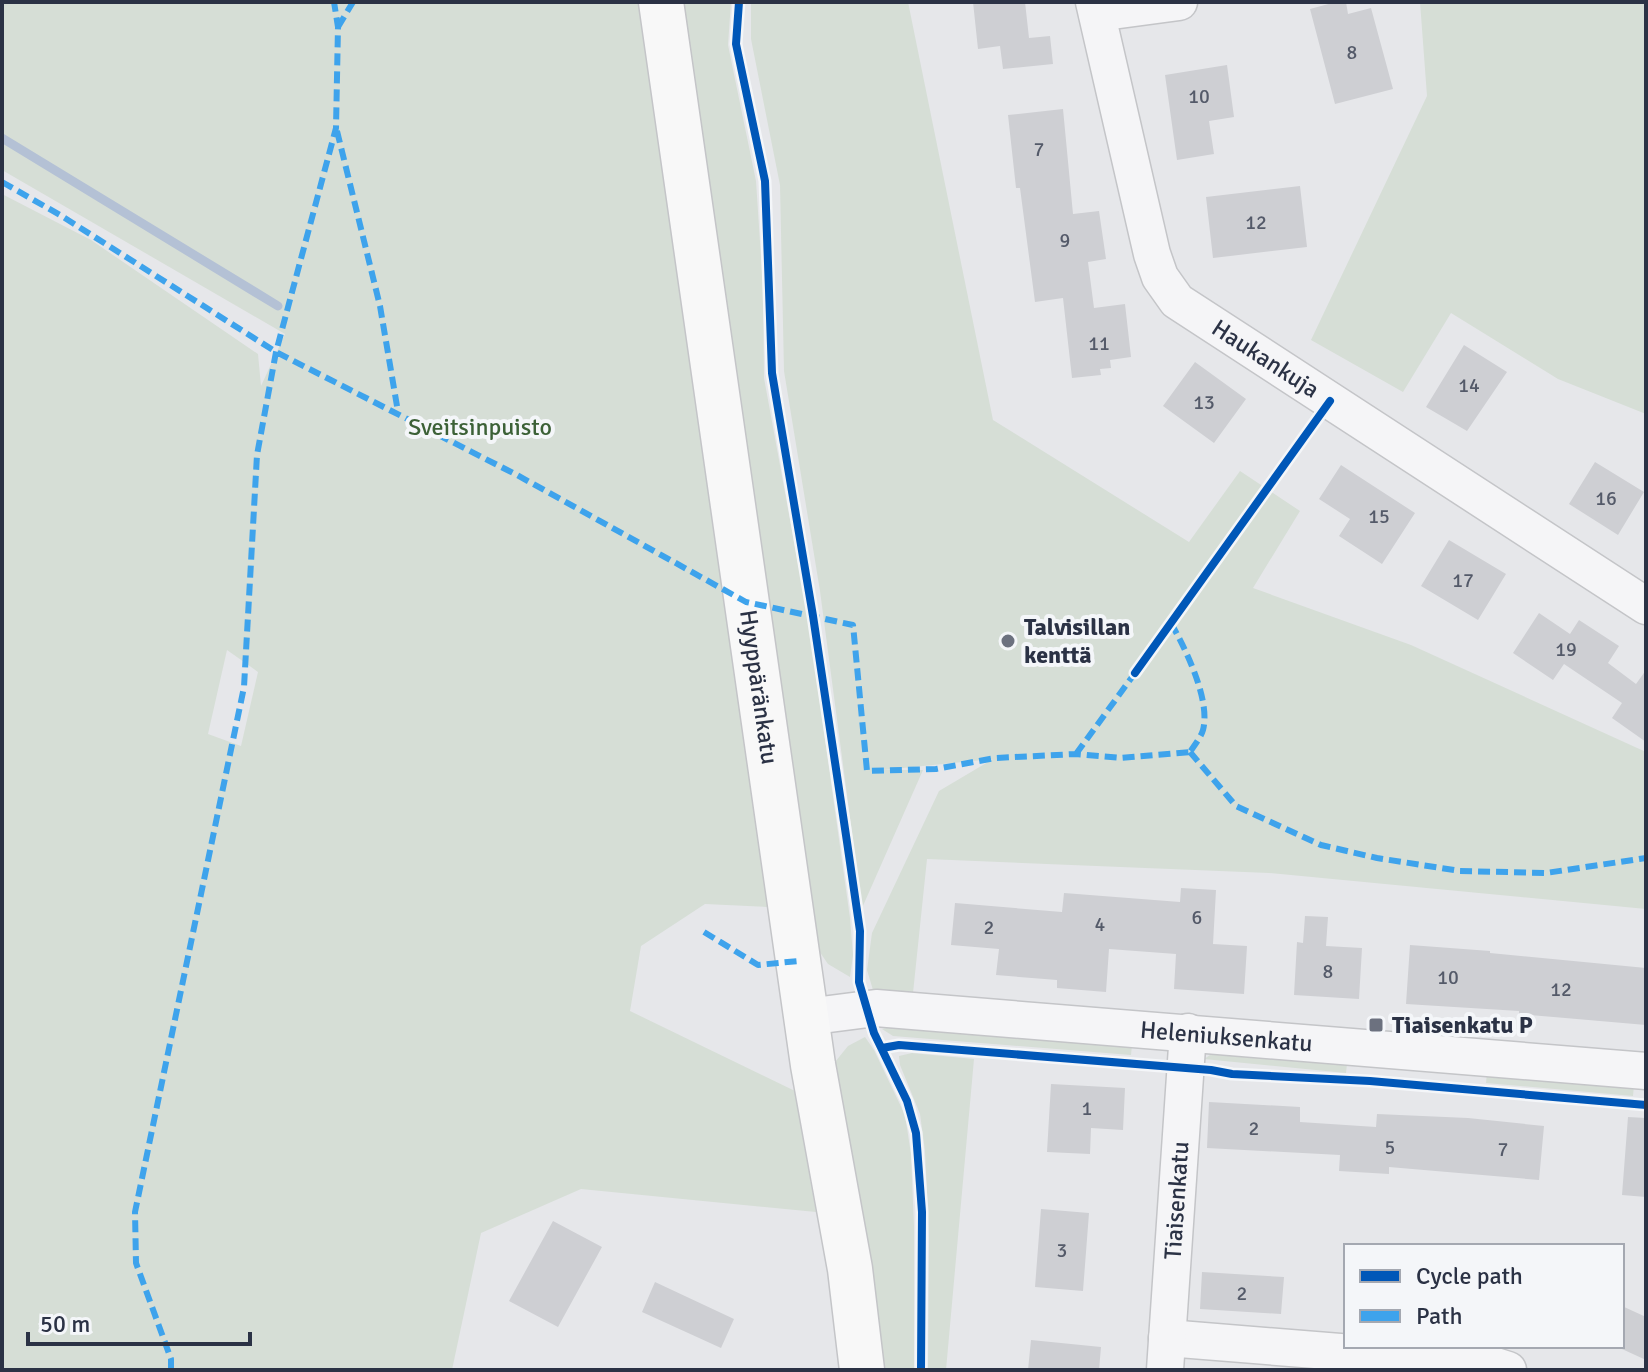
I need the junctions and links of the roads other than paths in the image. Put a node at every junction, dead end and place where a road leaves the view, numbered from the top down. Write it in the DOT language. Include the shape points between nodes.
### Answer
graph roads {
  1 [pos="661,2"];
  2 [pos="1179,2"];
  3 [pos="1096,8"];
  4 [pos="1646,606"];
  5 [pos="806,1017"];
  6 [pos="1188,1032"];
  7 [pos="1646,1071"];
  8 [pos="1166,1354"];
  9 [pos="862,1370"];
  10 [pos="1508,1370"];
  1 -- 5 [label="street, Hyyppäränkatu"];
  2 -- 3 [label="street, Haukankuja"];
  3 -- 4 [label="street, Haukankuja" via="1152,254 1177,301"];
  5 -- 6 [label="street, Heleniuksenkatu" via="876,1008"];
  5 -- 9 [label="street, Hyyppäränkatu"];
  6 -- 7 [label="street, Heleniuksenkatu"];
  6 -- 8 [label="street, Tiaisenkatu"];
  8 -- 10 [label="street" via="1489,1364"];
}
